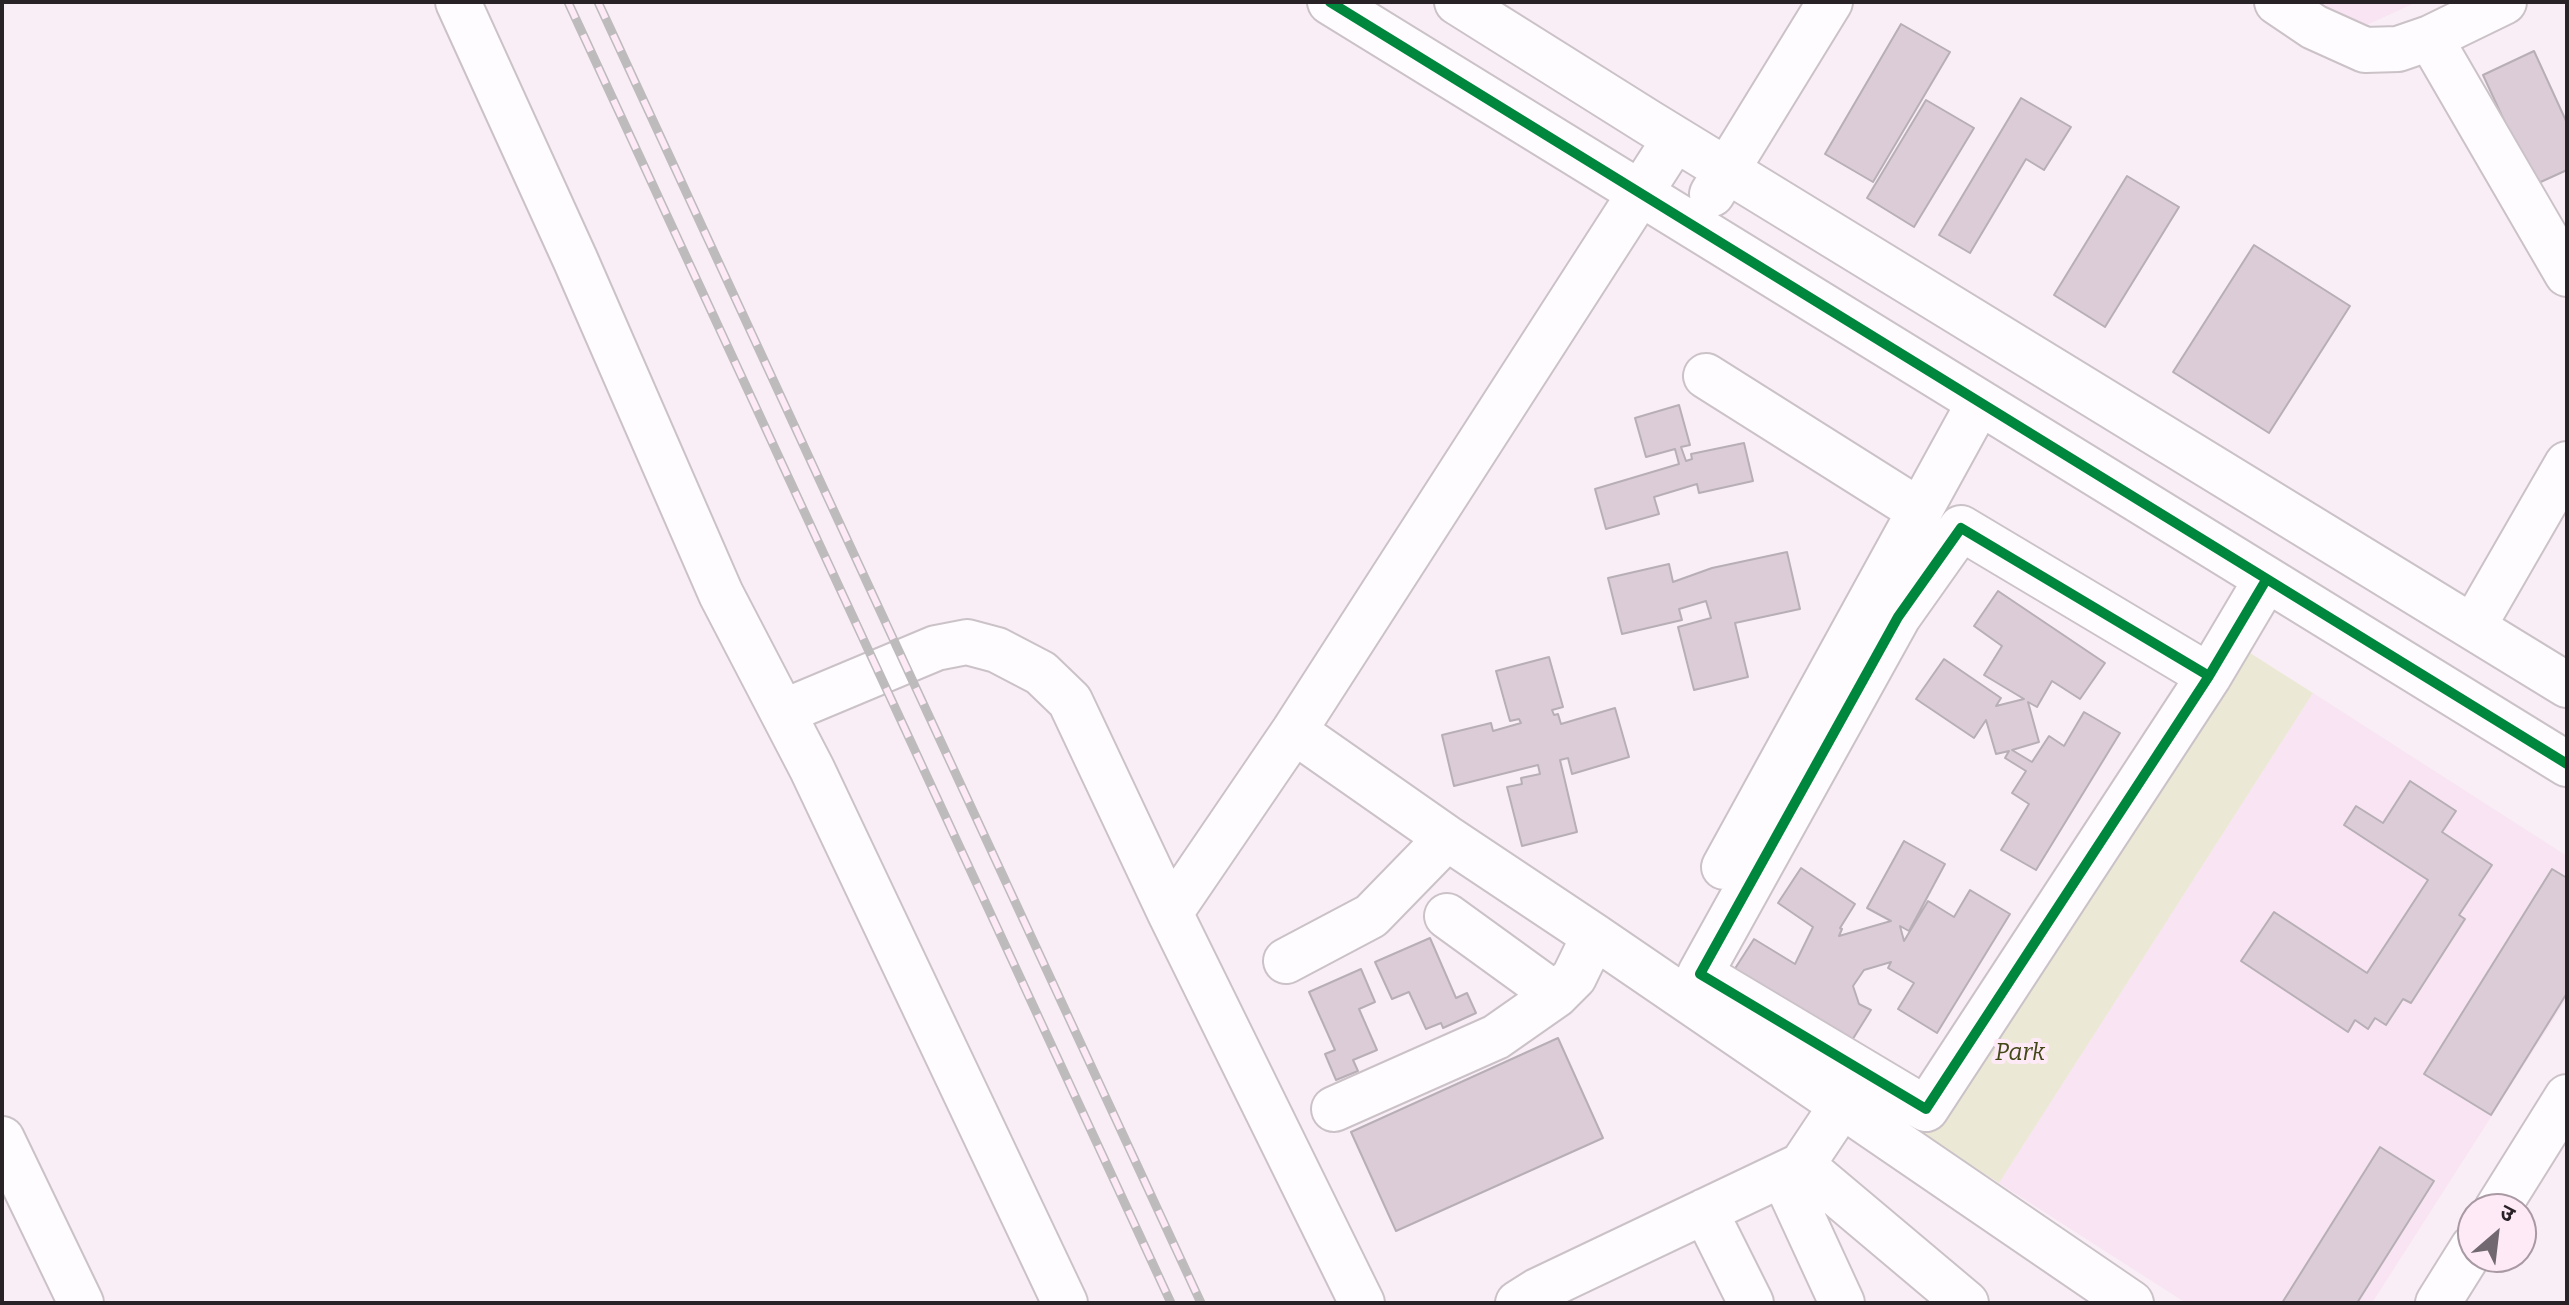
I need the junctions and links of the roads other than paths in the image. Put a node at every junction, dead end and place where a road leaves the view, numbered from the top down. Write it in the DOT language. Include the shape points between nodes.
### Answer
graph roads {
  1 [pos="458,2"];
  2 [pos="1330,2"];
  3 [pos="1457,2"];
  4 [pos="1830,2"];
  5 [pos="2277,2"];
  6 [pos="2504,2"];
  7 [pos="2430,38"];
  8 [pos="1675,139"];
  9 [pos="1727,170"];
  10 [pos="1640,192"];
  11 [pos="1692,226"];
  12 [pos="2567,274"];
  13 [pos="1706,376"];
  14 [pos="1979,403"];
  15 [pos="2567,464"];
  16 [pos="1920,511"];
  17 [pos="2266,580"];
  18 [pos="2473,627"];
  19 [pos="2209,676"];
  20 [pos="2567,685"];
  21 [pos="783,712"];
  22 [pos="1294,731"];
  23 [pos="2567,764"];
  24 [pos="1447,838"];
  25 [pos="1170,913"];
  26 [pos="1447,916"];
  27 [pos="1689,931"];
  28 [pos="1594,936"];
  29 [pos="1286,961"];
  30 [pos="1556,995"];
  31 [pos="2567,1097"];
  32 [pos="1334,1109"];
  33 [pos="2,1139"];
  34 [pos="1812,1146"];
  35 [pos="2507,1193"];
  36 [pos="1705,1211"];
  37 [pos="2457,1273"];
  38 [pos="1544,1296"];
  39 [pos="81,1303"];
  40 [pos="1065,1303"];
  41 [pos="1362,1303"];
  42 [pos="1751,1303"];
  43 [pos="1842,1303"];
  44 [pos="1966,1303"];
  45 [pos="2131,1303"];
  46 [pos="2438,1303"];
  1 -- 21 [label="street" via="721,594"];
  2 -- 10 [label="street"];
  3 -- 8 [label="street"];
  4 -- 9 [label="street"];
  5 -- 7 [label="street" via="2314,27 2365,50 2398,49"];
  6 -- 7 [label="street"];
  7 -- 12 [label="street"];
  8 -- 9 [label="street"];
  8 -- 10 [label="street"];
  9 -- 11 [label="street"];
  9 -- 18 [label="street"];
  10 -- 11 [label="street"];
  10 -- 22 [label="street"];
  11 -- 14 [label="street"];
  13 -- 16 [label="street"];
  14 -- 16 [label="street"];
  14 -- 17 [label="street"];
  15 -- 18 [label="street"];
  16 -- 27 [label="street"];
  17 -- 19 [label="street"];
  17 -- 23 [label="street"];
  18 -- 20 [label="street"];
  19 -- 19 [label="street" via="1926,1109 1700,974 1898,617 1961,528"];
  21 -- 25 [label="street" via="936,648 967,642 997,650 1041,673 1070,701"];
  21 -- 40 [label="street"];
  22 -- 24 [label="street"];
  22 -- 25 [label="street"];
  24 -- 28 [label="street"];
  24 -- 29 [label="street" via="1371,916"];
  25 -- 41 [label="street"];
  26 -- 30 [label="street"];
  28 -- 30 [label="street" via="1574,977"];
  28 -- 34 [label="street"];
  30 -- 32 [label="street" via="1496,1037"];
  31 -- 35 [label="street"];
  33 -- 39 [label="street"];
  34 -- 36 [label="street"];
  34 -- 43 [label="street"];
  34 -- 44 [label="street"];
  34 -- 45 [label="street"];
  36 -- 38 [label="street"];
  36 -- 42 [label="street"];
  37 -- 46 [label="street"];
}
